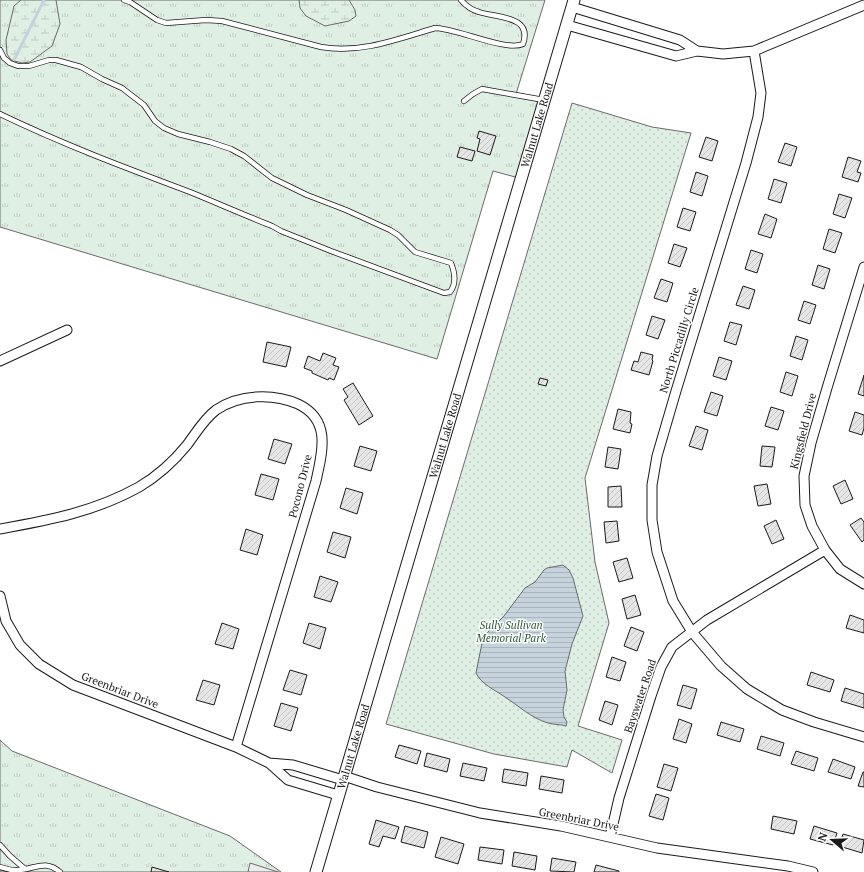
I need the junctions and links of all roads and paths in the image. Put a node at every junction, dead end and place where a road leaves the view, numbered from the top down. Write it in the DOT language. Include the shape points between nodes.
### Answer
graph roads {
  1 [pos="124,0"];
  2 [pos="461,0"];
  3 [pos="573,4"];
  4 [pos="864,5"];
  5 [pos="567,25"];
  6 [pos="642,28"];
  7 [pos="636,45"];
  8 [pos="0,50"];
  9 [pos="697,52"];
  10 [pos="754,52"];
  11 [pos="544,100"];
  12 [pos="464,101"];
  13 [pos="0,114"];
  14 [pos="864,268"];
  15 [pos="67,330"];
  16 [pos="0,361"];
  17 [pos="0,529"];
  18 [pos="825,550"];
  19 [pos="864,584"];
  20 [pos="0,596"];
  21 [pos="692,632"];
  22 [pos="864,737"];
  23 [pos="236,747"];
  24 [pos="269,763"];
  25 [pos="343,778"];
  26 [pos="338,795"];
  27 [pos="610,837"];
  28 [pos="0,844"];
  29 [pos="0,867"];
  30 [pos="25,869"];
  31 [pos="60,872"];
  32 [pos="316,872"];
  33 [pos="813,872"];
  1 -- 2 [label="lane" via="166,23 222,21 336,50 380,44 435,28 444,28 466,36 500,43 518,46 523,44 524,32 517,21 478,12"];
  3 -- 5 [label="street, Walnut Lake Road"];
  3 -- 6 [label="street"];
  4 -- 10 [label="street"];
  5 -- 7 [label="street"];
  5 -- 11 [label="street, Walnut Lake Road"];
  6 -- 7 [label="street"];
  6 -- 9 [label="street" via="680,40"];
  7 -- 9 [label="street" via="676,56"];
  8 -- 13 [label="lane" via="4,58 18,66 29,66 49,60 66,62 122,88 144,105 155,121 164,128 231,149 272,178 390,230 415,252 451,263 455,279 453,288 450,292 444,293 331,251 190,192 48,137"];
  9 -- 10 [label="street"];
  10 -- 21 [label="street, North Piccadilly Circle" via="761,93 758,117 657,456 652,485 652,520 657,552 673,601"];
  11 -- 12 [label="lane" via="482,90"];
  11 -- 25 [label="street, Walnut Lake Road"];
  14 -- 18 [label="street, Kingsfield Drive" via="821,408 804,476 805,505 812,526"];
  15 -- 16 [label="street"];
  17 -- 23 [label="street, Pocono Drive" via="70,515 106,503 140,486 166,466 216,410 238,400 264,396 275,398 296,404 312,414 322,434 322,450 316,481"];
  18 -- 19 [label="street, Kingsfield Drive" via="840,569"];
  18 -- 21 [label="street, Bayswater Road"];
  20 -- 23 [label="street, Greenbriar Drive" via="6,621 20,645 39,664 73,685"];
  21 -- 22 [label="street, North Piccadilly Circle" via="721,666 748,689 782,710"];
  21 -- 27 [label="street, Bayswater Road" via="672,647 661,667 619,798"];
  23 -- 24 [label="street, Greenbriar Drive"];
  24 -- 25 [label="street, Greenbriar Drive" via="293,765"];
  24 -- 26 [label="street, Greenbriar Drive" via="288,780"];
  25 -- 26 [label="street, Walnut Lake Road"];
  25 -- 27 [label="street, Greenbriar Drive" via="480,813"];
  26 -- 32 [label="street, Walnut Lake Road"];
  27 -- 33 [label="street, Greenbriar Drive" via="657,848"];
  28 -- 30 [label="lane"];
  29 -- 30 [label="lane"];
  30 -- 31 [label="lane" via="40,865 49,866"];
}
